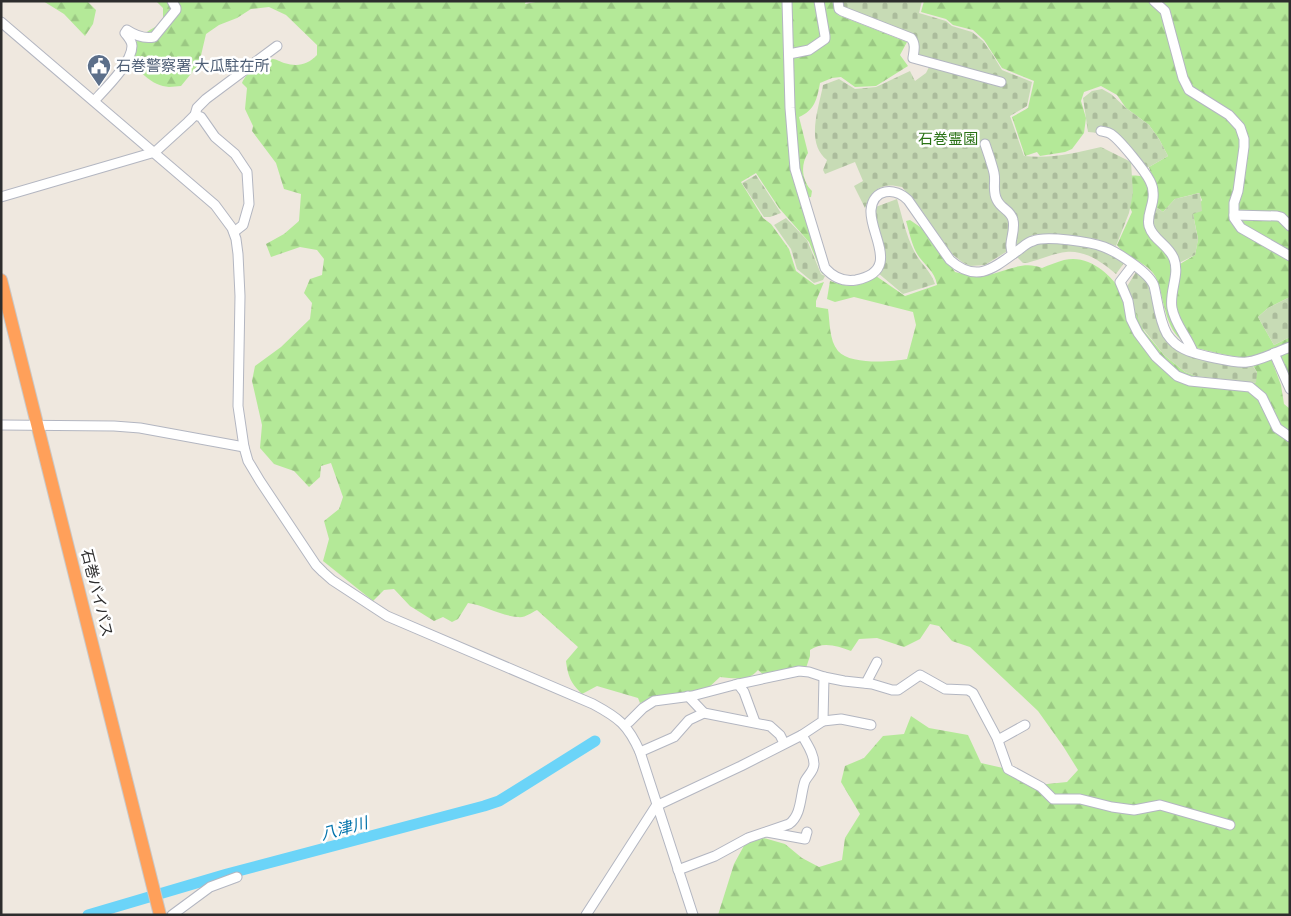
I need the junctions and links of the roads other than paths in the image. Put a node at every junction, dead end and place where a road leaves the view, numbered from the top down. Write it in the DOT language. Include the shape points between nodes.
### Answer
graph roads {
  1 [pos="172,1"];
  2 [pos="787,1"];
  3 [pos="819,1"];
  4 [pos="838,1"];
  5 [pos="1154,1"];
  6 [pos="1,22"];
  7 [pos="278,46"];
  8 [pos="789,54"];
  9 [pos="1001,82"];
  10 [pos="94,101"];
  11 [pos="195,115"];
  12 [pos="1100,131"];
  13 [pos="985,144"];
  14 [pos="155,152"];
  15 [pos="1,197"];
  16 [pos="1234,215"];
  17 [pos="1290,226"];
  18 [pos="234,232"];
  19 [pos="1013,254"];
  20 [pos="1290,256"];
  21 [pos="1133,265"];
  22 [pos="1,280"];
  23 [pos="1290,347"];
  24 [pos="1193,352"];
  25 [pos="1274,353"];
  26 [pos="1290,389"];
  27 [pos="1,425"];
  28 [pos="38,426"];
  29 [pos="1290,437"];
  30 [pos="244,447"];
  31 [pos="877,662"];
  32 [pos="824,677"];
  33 [pos="866,683"];
  34 [pos="738,684"];
  35 [pos="688,696"];
  36 [pos="704,713"];
  37 [pos="823,721"];
  38 [pos="630,722"];
  39 [pos="755,722"];
  40 [pos="1025,725"];
  41 [pos="870,726"];
  42 [pos="802,735"];
  43 [pos="998,740"];
  44 [pos="784,743"];
  45 [pos="640,752"];
  46 [pos="656,806"];
  47 [pos="1230,825"];
  48 [pos="764,831"];
  49 [pos="807,832"];
  50 [pos="678,870"];
  51 [pos="237,877"];
  52 [pos="159,910"];
  53 [pos="172,915"];
  54 [pos="586,915"];
  55 [pos="693,915"];
  1 -- 10 [label="street" via="176,10 154,37 145,38 127,30 125,33 132,49 130,55"];
  2 -- 8 [label="street"];
  3 -- 8 [label="street" via="825,39 809,50"];
  4 -- 9 [label="street" via="842,12 911,38 914,41 913,58"];
  5 -- 16 [label="street" via="1165,11 1189,90 1229,115 1240,127 1244,147"];
  6 -- 10 [label="street"];
  7 -- 11 [label="street" via="206,99"];
  8 -- 19 [label="street" via="795,169 825,268 830,273 853,281 865,278 878,267 881,249 871,208 878,194 895,191 908,200 950,260 959,267 974,272 986,271"];
  10 -- 14 [label="street"];
  11 -- 14 [label="street"];
  11 -- 18 [label="street" via="201,117 215,137 235,154 247,172 249,204 243,225"];
  12 -- 24 [label="street" via="1116,138 1152,185 1153,201 1148,220 1153,234 1168,248 1174,260 1172,309"];
  13 -- 19 [label="street" via="995,174 996,198 1013,217 1010,246"];
  14 -- 15 [label="street"];
  14 -- 18 [label="street" via="215,205"];
  16 -- 17 [label="street" via="1277,216"];
  16 -- 20 [label="street" via="1241,228"];
  18 -- 30 [label="street" via="239,271 238,406"];
  19 -- 21 [label="street" via="1039,239 1081,242 1106,248"];
  21 -- 24 [label="street" via="1147,274 1153,284 1168,336 1177,345"];
  21 -- 29 [label="street" via="1120,282 1133,326 1156,357 1182,378 1250,387 1262,397 1277,428"];
  22 -- 28 [label="highway, 石巻バイパス"];
  23 -- 25 [label="street"];
  24 -- 25 [label="street" via="1240,363"];
  25 -- 26 [label="street"];
  27 -- 28 [label="street"];
  28 -- 30 [label="street" via="140,428"];
  28 -- 52 [label="highway, 石巻バイパス"];
  30 -- 45 [label="street" via="260,481 323,572 387,616 618,718"];
  31 -- 33 [label="street"];
  32 -- 33 [label="street"];
  32 -- 34 [label="street" via="799,671"];
  32 -- 37 [label="street"];
  33 -- 43 [label="street" via="898,690 920,675 945,688 968,690 973,693"];
  34 -- 35 [label="street"];
  34 -- 39 [label="street"];
  35 -- 36 [label="street"];
  35 -- 38 [label="street" via="654,701"];
  36 -- 39 [label="street"];
  36 -- 45 [label="street" via="689,720 674,737"];
  37 -- 41 [label="street" via="841,719"];
  37 -- 42 [label="street"];
  39 -- 44 [label="street" via="770,726"];
  40 -- 43 [label="street"];
  42 -- 44 [label="street"];
  42 -- 48 [label="street" via="811,751 814,768 806,780 796,816 788,824"];
  43 -- 47 [label="street" via="1008,768 1041,787 1053,799 1080,799 1134,810 1160,805"];
  44 -- 46 [label="street"];
  45 -- 46 [label="street"];
  46 -- 50 [label="street"];
  46 -- 54 [label="street"];
  48 -- 49 [label="street" via="805,839"];
  48 -- 50 [label="street" via="715,856"];
  50 -- 55 [label="street"];
  51 -- 53 [label="street" via="210,887"];
}
